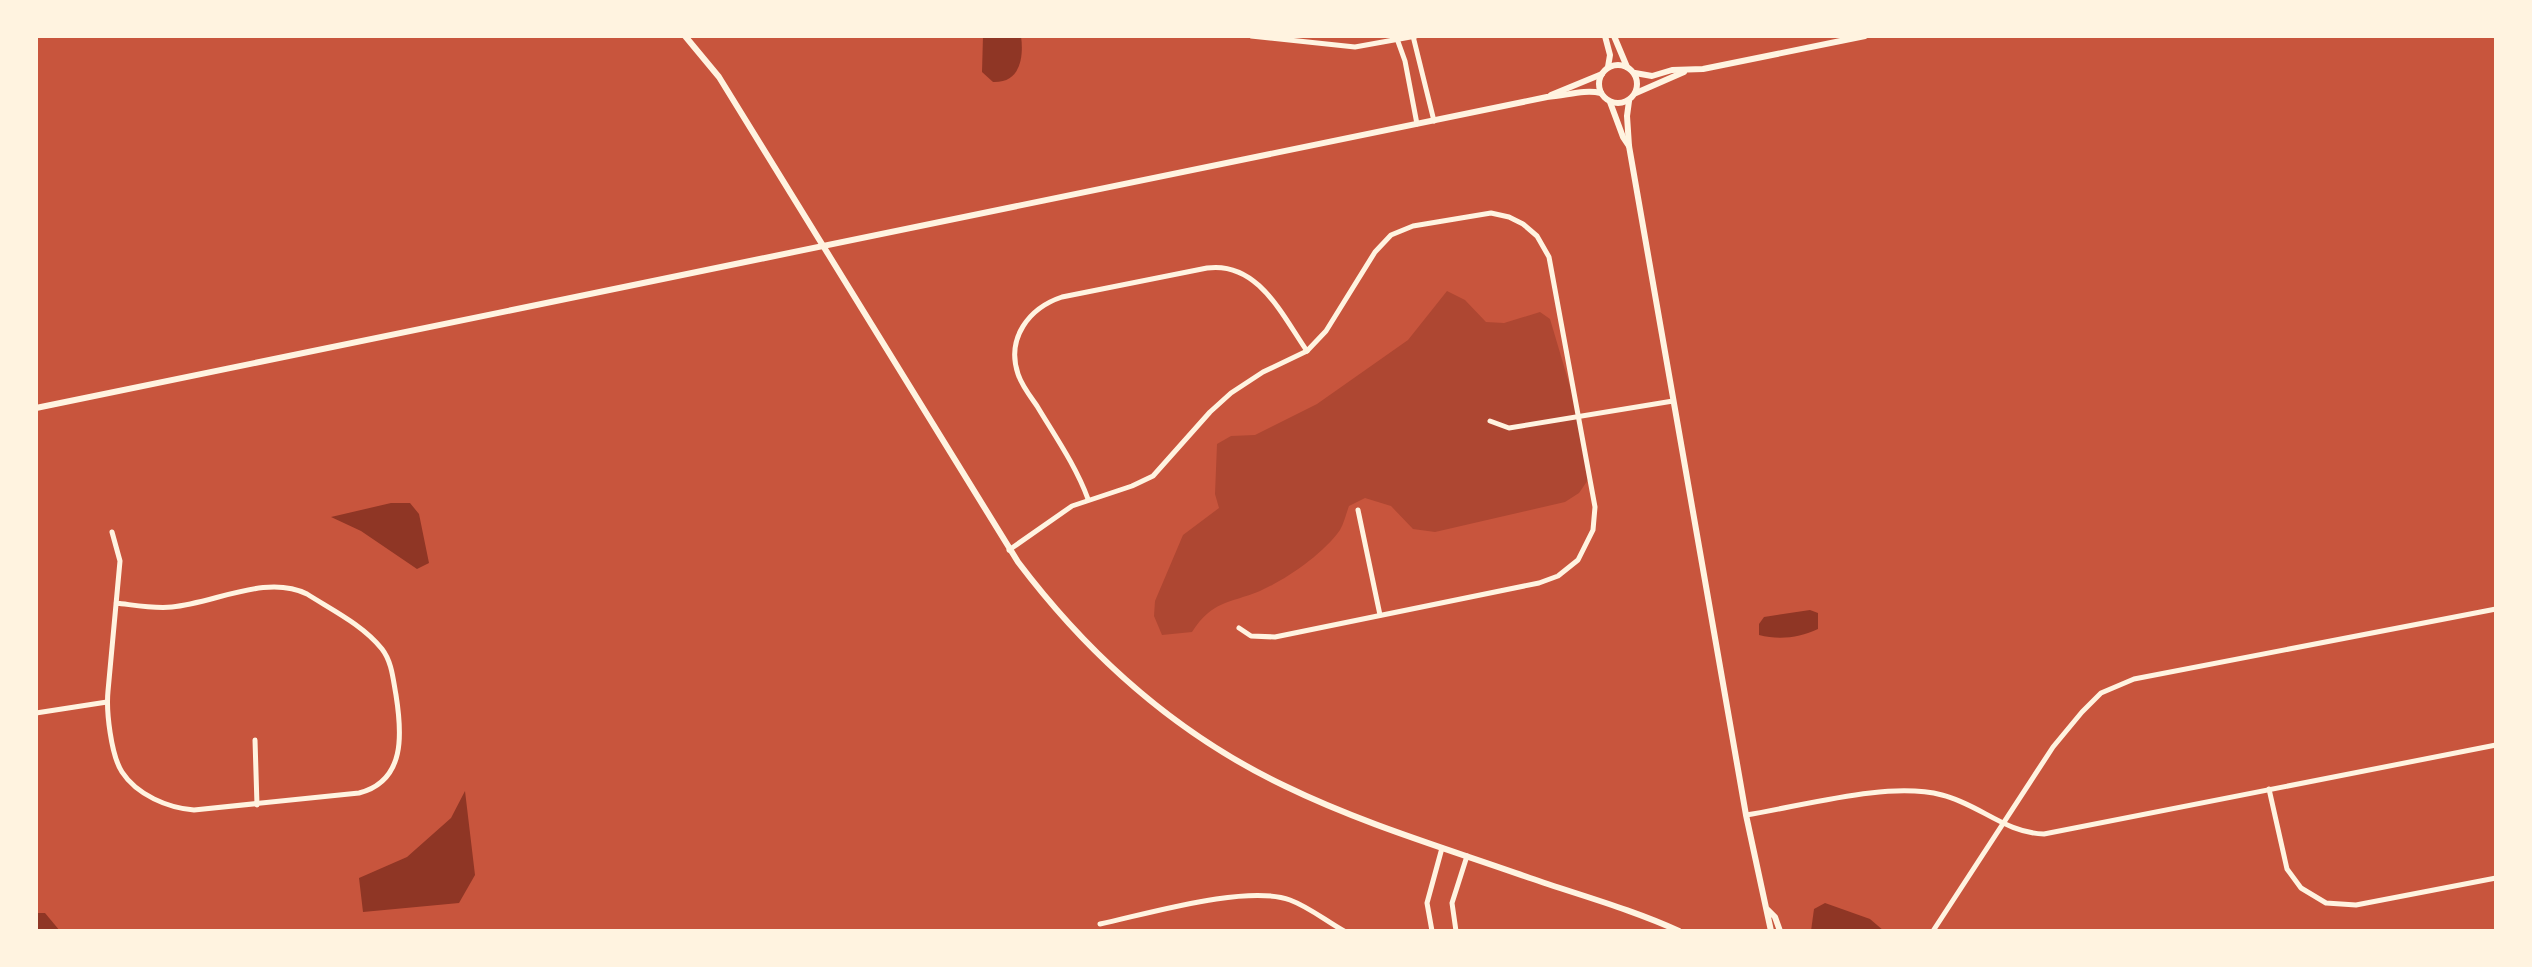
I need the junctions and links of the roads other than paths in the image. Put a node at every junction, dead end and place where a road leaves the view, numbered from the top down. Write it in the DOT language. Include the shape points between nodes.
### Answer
graph roads {
  1 [pos="685,36"];
  2 [pos="1251,36"];
  3 [pos="1414,36"];
  4 [pos="1605,36"];
  5 [pos="1614,36"];
  6 [pos="1865,36"];
  7 [pos="1397,38"];
  8 [pos="1627,67"];
  9 [pos="1605,71"];
  10 [pos="1684,72"];
  11 [pos="1635,73"];
  12 [pos="1601,93"];
  13 [pos="1636,93"];
  14 [pos="1547,97"];
  15 [pos="1629,101"];
  16 [pos="1610,102"];
  17 [pos="1434,122"];
  18 [pos="1417,126"];
  19 [pos="1629,146"];
  20 [pos="823,247"];
  21 [pos="1307,351"];
  22 [pos="1673,401"];
  23 [pos="36,408"];
  24 [pos="1579,417"];
  25 [pos="1490,421"];
  26 [pos="1088,499"];
  27 [pos="1358,510"];
  28 [pos="112,532"];
  29 [pos="1009,550"];
  30 [pos="116,603"];
  31 [pos="2496,609"];
  32 [pos="1380,615"];
  33 [pos="1239,628"];
  34 [pos="107,702"];
  35 [pos="36,713"];
  36 [pos="255,740"];
  37 [pos="2496,745"];
  38 [pos="2269,789"];
  39 [pos="257,805"];
  40 [pos="1746,815"];
  41 [pos="2001,824"];
  42 [pos="1442,847"];
  43 [pos="1467,856"];
  44 [pos="2496,878"];
  45 [pos="1768,910"];
  46 [pos="1100,924"];
  47 [pos="1344,931"];
  48 [pos="1432,931"];
  49 [pos="1456,931"];
  50 [pos="1679,931"];
  51 [pos="1771,931"];
  52 [pos="1780,931"];
  53 [pos="1933,931"];
  1 -- 20 [label="main road" via="716,72"];
  2 -- 7 [label="street" via="1355,47"];
  3 -- 7 [label="street"];
  3 -- 17 [label="street"];
  4 -- 9 [label="main road" via="1610,55"];
  5 -- 8 [label="main road"];
  6 -- 10 [label="main road"];
  7 -- 18 [label="street"];
  8 -- 9 [label="main road"];
  8 -- 11 [label="main road"];
  9 -- 12 [label="main road"];
  9 -- 14 [label="main road"];
  10 -- 11 [label="main road"];
  10 -- 13 [label="main road"];
  11 -- 13 [label="main road"];
  12 -- 14 [label="main road"];
  12 -- 16 [label="main road"];
  13 -- 15 [label="main road"];
  14 -- 17 [label="main road"];
  15 -- 16 [label="main road"];
  15 -- 19 [label="main road"];
  16 -- 19 [label="main road"];
  17 -- 18 [label="main road"];
  18 -- 20 [label="main road"];
  19 -- 22 [label="main road"];
  20 -- 23 [label="main road"];
  20 -- 29 [label="main road"];
  21 -- 24 [label="street" via="1391,235 1481,213 1509,217 1540,240 1551,262"];
  21 -- 26 [label="street" via="1231,393 1153,476"];
  21 -- 26 [label="street" via="1262,288 1230,268 1062,297 1040,307 1021,329 1016,367"];
  22 -- 24 [label="street"];
  22 -- 40 [label="main road"];
  24 -- 25 [label="street" via="1509,428"];
  24 -- 32 [label="street" via="1595,516 1591,539 1578,560 1539,583"];
  26 -- 29 [label="street"];
  27 -- 32 [label="street"];
  28 -- 30 [label="street" via="120,561"];
  29 -- 42 [label="main road" via="1086,643 1185,727 1287,787"];
  30 -- 34 [label="street"];
  30 -- 39 [label="street" via="171,607 265,588 298,589 383,650 401,728 400,747 385,777 359,793"];
  31 -- 41 [label="street" via="2134,679 2101,693 2055,745"];
  32 -- 33 [label="street" via="1266,639"];
  34 -- 35 [label="street"];
  34 -- 39 [label="street" via="122,771 152,797 166,806 194,810"];
  36 -- 39 [label="street"];
  37 -- 38 [label="street"];
  38 -- 41 [label="street" via="2044,834"];
  38 -- 44 [label="street" via="2287,869 2301,888 2326,903 2356,905"];
  40 -- 41 [label="street" via="1903,790 1954,798"];
  40 -- 45 [label="main road"];
  41 -- 53 [label="street"];
  42 -- 43 [label="main road"];
  42 -- 48 [label="street" via="1427,903"];
  43 -- 49 [label="street" via="1452,903"];
  43 -- 50 [label="main road"];
  45 -- 51 [label="main road"];
  45 -- 52 [label="main road"];
  46 -- 47 [label="street" via="1235,895 1261,895 1290,900"];
}
